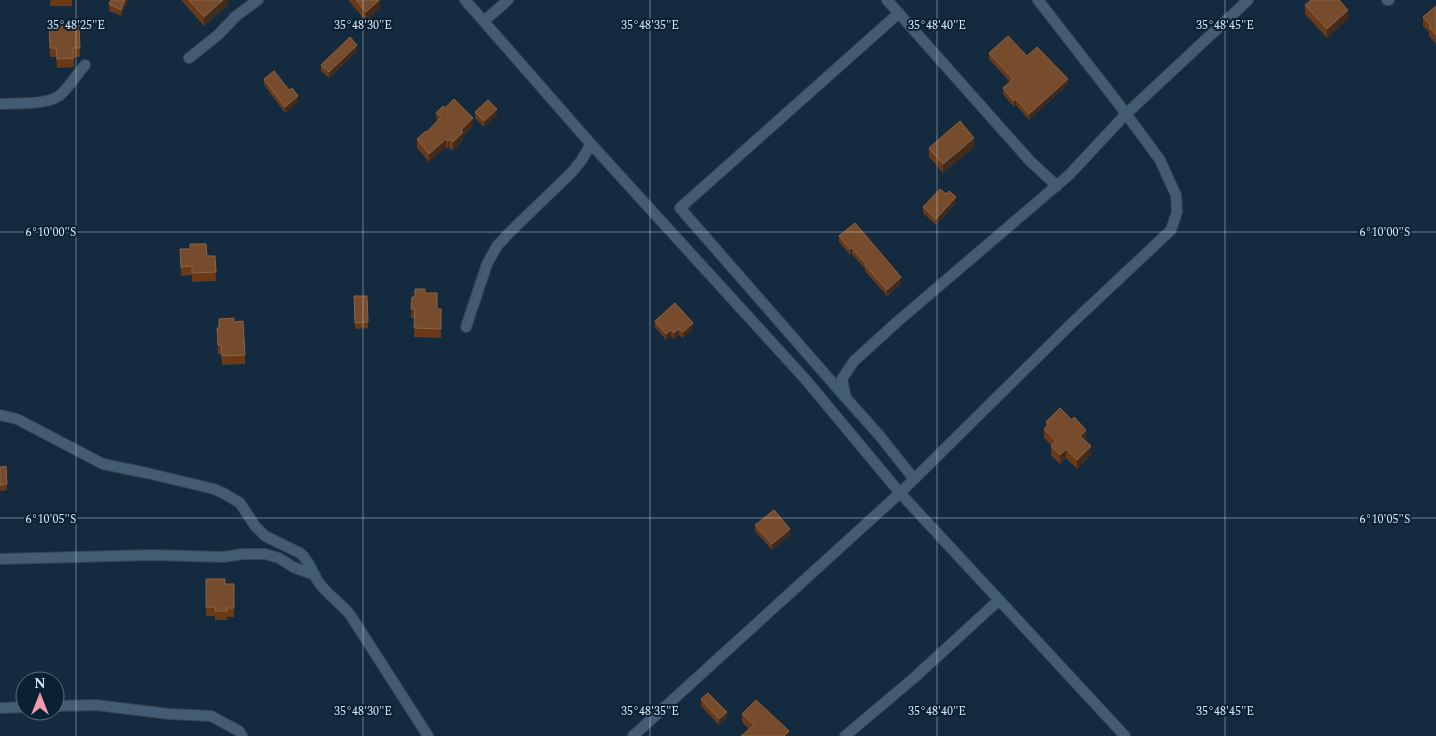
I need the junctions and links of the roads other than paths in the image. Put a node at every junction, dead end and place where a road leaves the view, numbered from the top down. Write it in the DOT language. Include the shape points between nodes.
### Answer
graph roads {
  1 [pos="258,0"];
  2 [pos="465,0"];
  3 [pos="508,0"];
  4 [pos="887,0"];
  5 [pos="1038,0"];
  6 [pos="1248,0"];
  7 [pos="899,13"];
  8 [pos="484,21"];
  9 [pos="189,58"];
  10 [pos="85,65"];
  11 [pos="0,104"];
  12 [pos="1126,114"];
  13 [pos="591,144"];
  14 [pos="1057,186"];
  15 [pos="466,328"];
  16 [pos="846,398"];
  17 [pos="0,415"];
  18 [pos="914,479"];
  19 [pos="900,493"];
  20 [pos="0,559"];
  21 [pos="315,575"];
  22 [pos="999,600"];
  23 [pos="65,706"];
  24 [pos="15,707"];
  25 [pos="0,708"];
  26 [pos="242,736"];
  27 [pos="428,736"];
  28 [pos="632,736"];
  29 [pos="845,736"];
  30 [pos="1124,736"];
  1 -- 9 [label="street"];
  2 -- 8 [label="street"];
  3 -- 8 [label="street"];
  4 -- 7 [label="street"];
  5 -- 12 [label="street"];
  6 -- 12 [label="street"];
  7 -- 14 [label="street" via="1030,161"];
  7 -- 16 [label="street" via="680,208"];
  8 -- 13 [label="street"];
  10 -- 11 [label="street" via="53,99"];
  12 -- 14 [label="street"];
  12 -- 18 [label="street" via="1160,160 1176,195 1177,212 1171,230"];
  13 -- 15 [label="street" via="572,172 497,246 487,264"];
  13 -- 19 [label="street" via="806,380"];
  14 -- 16 [label="street" via="854,361 842,379"];
  16 -- 18 [label="street"];
  17 -- 21 [label="street" via="17,419 102,464 223,493 240,504 265,536 305,557"];
  18 -- 19 [label="street"];
  19 -- 22 [label="street"];
  19 -- 28 [label="street"];
  20 -- 21 [label="street" via="265,554"];
  21 -- 27 [label="street" via="351,616"];
  22 -- 29 [label="street"];
  22 -- 30 [label="street"];
  23 -- 26 [label="street" via="96,705 211,716 239,731"];
  24 -- 25 [label="street"];
}
